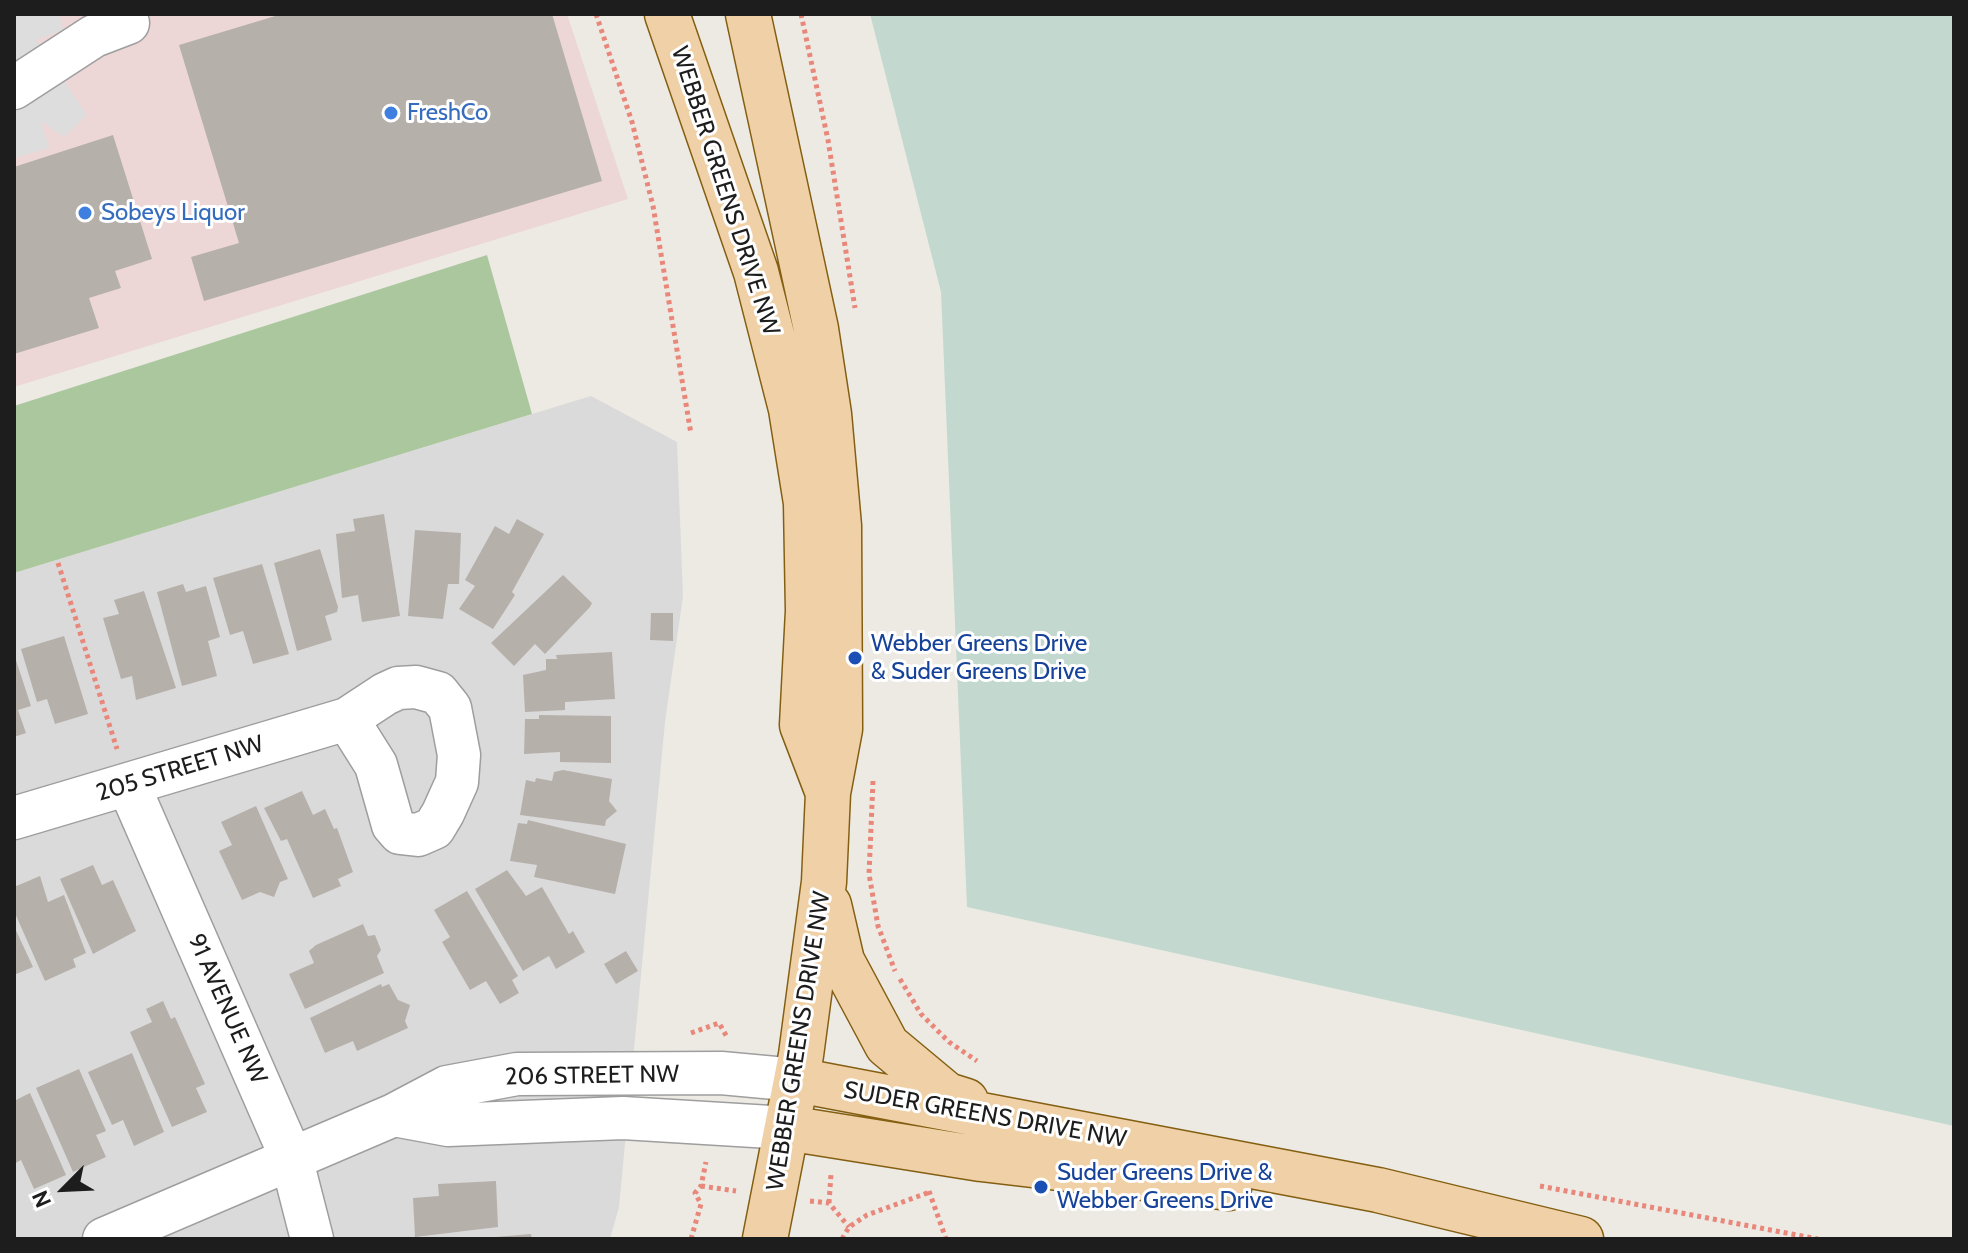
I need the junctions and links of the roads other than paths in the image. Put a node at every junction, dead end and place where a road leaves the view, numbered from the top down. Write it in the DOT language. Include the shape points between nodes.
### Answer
graph roads {
  1 [pos="667,14"];
  2 [pos="748,14"];
  3 [pos="137,17"];
  4 [pos="14,88"];
  5 [pos="347,719"];
  6 [pos="128,784"];
  7 [pos="828,793"];
  8 [pos="14,818"];
  9 [pos="824,882"];
  10 [pos="797,1080"];
  11 [pos="394,1115"];
  12 [pos="787,1128"];
  13 [pos="1061,1128"];
  14 [pos="291,1157"];
  15 [pos="1564,1236"];
  16 [pos="104,1239"];
  17 [pos="312,1239"];
  18 [pos="765,1239"];
  1 -- 7 [label="main road, WEBBER GREENS DRIVE NW" via="756,272 791,409 806,503 802,725"];
  2 -- 7 [label="main road, WEBBER GREENS DRIVE NW" via="816,329 836,480 840,729"];
  3 -- 4 [label="street" via="94,36"];
  5 -- 6 [label="street, 205 STREET NW"];
  6 -- 8 [label="street, 205 STREET NW"];
  6 -- 14 [label="street, 91 AVENUE NW"];
  7 -- 9 [label="main road, WEBBER GREENS DRIVE NW"];
  9 -- 10 [label="main road, WEBBER GREENS DRIVE NW"];
  9 -- 13 [label="main road" via="842,961 887,1045 947,1095"];
  10 -- 11 [label="street, 206 STREET NW" via="721,1073 517,1074 447,1087"];
  10 -- 12 [label="main road, WEBBER GREENS DRIVE NW"];
  10 -- 13 [label="main road, SUDER GREENS DRIVE NW"];
  11 -- 12 [label="street, 206 STREET NW" via="448,1125 623,1118"];
  11 -- 14 [label="street, 206 STREET NW"];
  12 -- 15 [label="main road, SUDER GREENS DRIVE NW"];
  12 -- 18 [label="main road, WEBBER GREENS DRIVE NW"];
  13 -- 15 [label="main road, SUDER GREENS DRIVE NW" via="1378,1190"];
  14 -- 16 [label="street, 206 STREET NW"];
  14 -- 17 [label="street, 91 AVENUE NW"];
}
